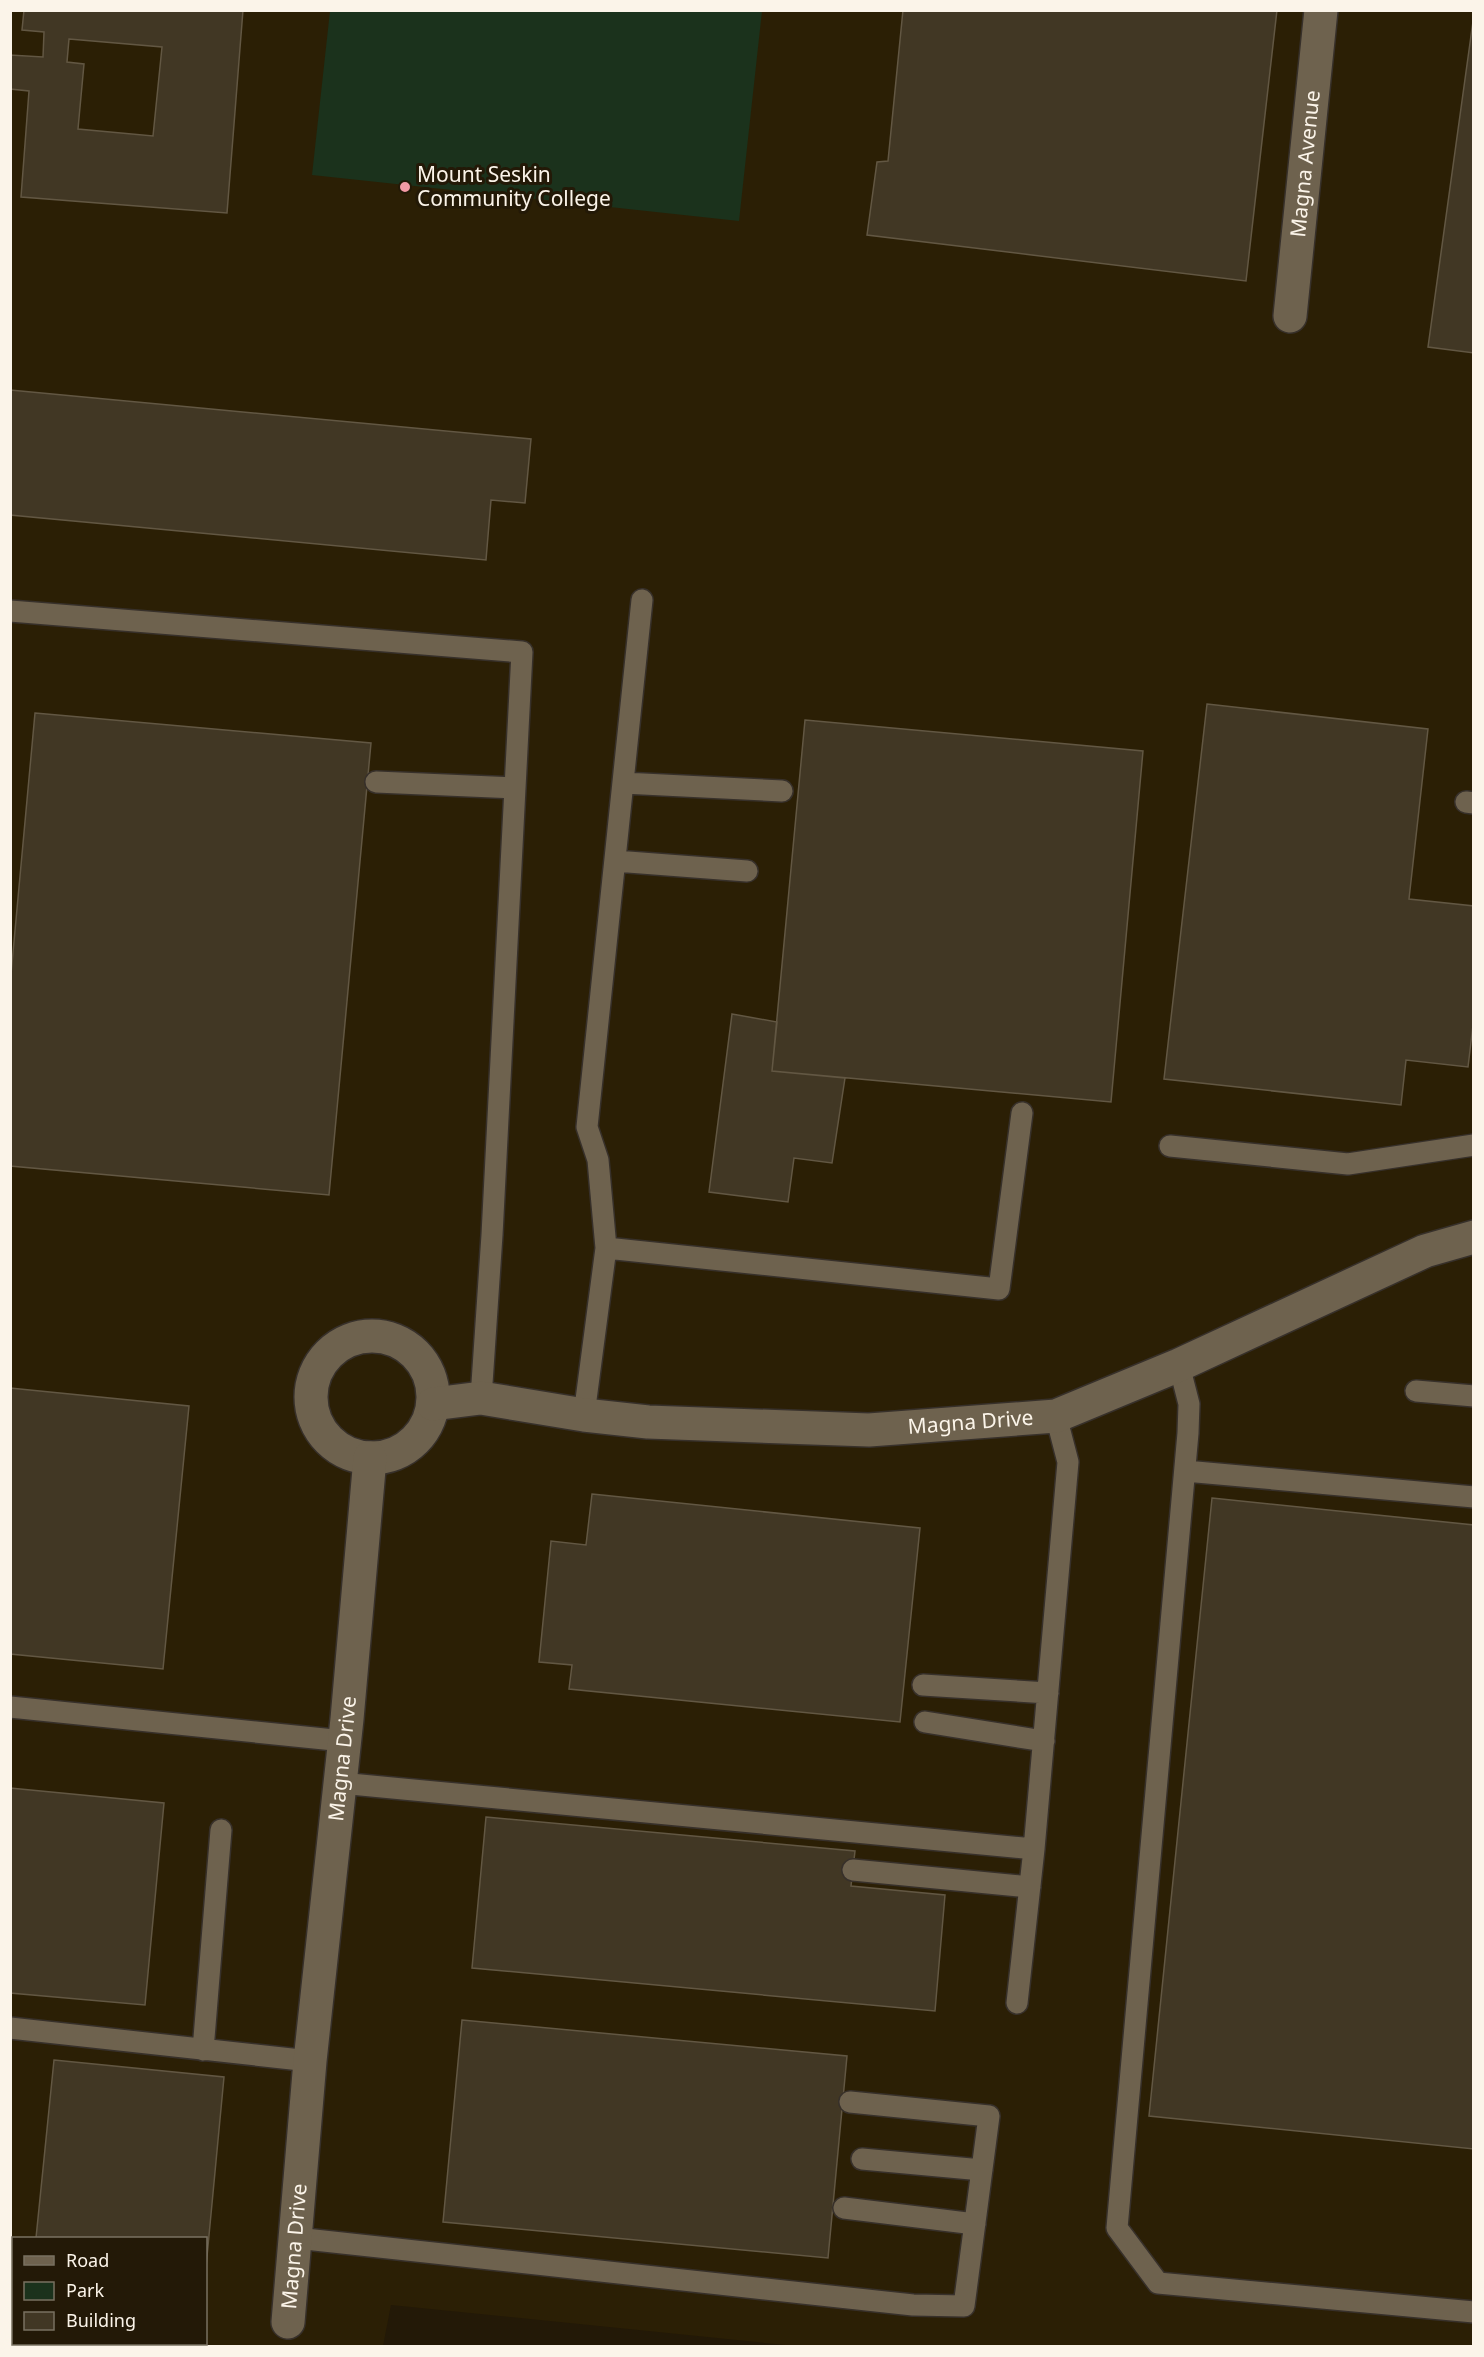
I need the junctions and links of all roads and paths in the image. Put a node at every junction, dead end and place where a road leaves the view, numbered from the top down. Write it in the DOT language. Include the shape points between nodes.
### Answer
graph roads {
  1 [pos="1321,10"];
  2 [pos="1290,316"];
  3 [pos="642,600"];
  4 [pos="10,611"];
  5 [pos="376,782"];
  6 [pos="623,783"];
  7 [pos="515,788"];
  8 [pos="782,791"];
  9 [pos="615,861"];
  10 [pos="747,871"];
  11 [pos="1022,1113"];
  12 [pos="1473,1145"];
  13 [pos="1170,1146"];
  14 [pos="1473,1237"];
  15 [pos="606,1248"];
  16 [pos="1179,1365"];
  17 [pos="1416,1391"];
  18 [pos="1473,1396"];
  19 [pos="481,1398"];
  20 [pos="432,1404"];
  21 [pos="584,1415"];
  22 [pos="1056,1416"];
  23 [pos="370,1458"];
  24 [pos="1185,1471"];
  25 [pos="1473,1497"];
  26 [pos="923,1685"];
  27 [pos="1048,1693"];
  28 [pos="10,1707"];
  29 [pos="925,1722"];
  30 [pos="344,1741"];
  31 [pos="1044,1741"];
  32 [pos="340,1783"];
  33 [pos="221,1830"];
  34 [pos="1034,1849"];
  35 [pos="853,1870"];
  36 [pos="1030,1887"];
  37 [pos="1017,2003"];
  38 [pos="10,2028"];
  39 [pos="203,2050"];
  40 [pos="310,2061"];
  41 [pos="850,2102"];
  42 [pos="862,2159"];
  43 [pos="982,2170"];
  44 [pos="844,2208"];
  45 [pos="975,2224"];
  46 [pos="296,2238"];
  47 [pos="1473,2312"];
  48 [pos="288,2322"];
  1 -- 2 [label="street, Magna Avenue"];
  3 -- 6 [label="lane"];
  4 -- 7 [label="lane" via="522,652"];
  5 -- 7 [label="lane"];
  6 -- 8 [label="lane"];
  6 -- 9 [label="lane"];
  7 -- 19 [label="lane"];
  9 -- 10 [label="lane"];
  9 -- 15 [label="lane" via="587,1127 598,1160"];
  11 -- 15 [label="lane" via="999,1288"];
  12 -- 13 [label="lane" via="1348,1164"];
  14 -- 16 [label="street, Magna Drive" via="1425,1251"];
  15 -- 21 [label="lane"];
  16 -- 22 [label="street, Magna Drive"];
  16 -- 24 [label="lane" via="1190,1404"];
  17 -- 18 [label="lane"];
  19 -- 20 [label="street, Magna Drive"];
  19 -- 21 [label="street, Magna Drive"];
  20 -- 23 [label="street" via="428,1421 405,1448"];
  20 -- 23 [label="street" via="431,1383 423,1364 409,1348 390,1338 369,1336 349,1340 331,1350 318,1367 311,1387 311,1407 318,1427 332,1443 350,1454"];
  21 -- 22 [label="street, Magna Drive" via="648,1422 869,1430"];
  22 -- 27 [label="lane" via="1068,1462"];
  23 -- 30 [label="street, Magna Drive"];
  24 -- 25 [label="lane"];
  24 -- 47 [label="lane" via="1117,2228 1158,2283"];
  26 -- 27 [label="lane"];
  27 -- 31 [label="lane"];
  28 -- 30 [label="lane"];
  29 -- 31 [label="lane"];
  30 -- 32 [label="street, Magna Drive"];
  31 -- 34 [label="lane"];
  32 -- 34 [label="lane"];
  32 -- 40 [label="street, Magna Drive"];
  33 -- 39 [label="lane"];
  34 -- 36 [label="lane"];
  35 -- 36 [label="lane"];
  36 -- 37 [label="lane"];
  38 -- 39 [label="lane"];
  39 -- 40 [label="lane"];
  40 -- 46 [label="street, Magna Drive"];
  41 -- 43 [label="lane" via="989,2116"];
  42 -- 43 [label="lane"];
  43 -- 45 [label="lane"];
  44 -- 45 [label="lane"];
  45 -- 46 [label="lane" via="964,2306 913,2305"];
  46 -- 48 [label="street, Magna Drive"];
}
